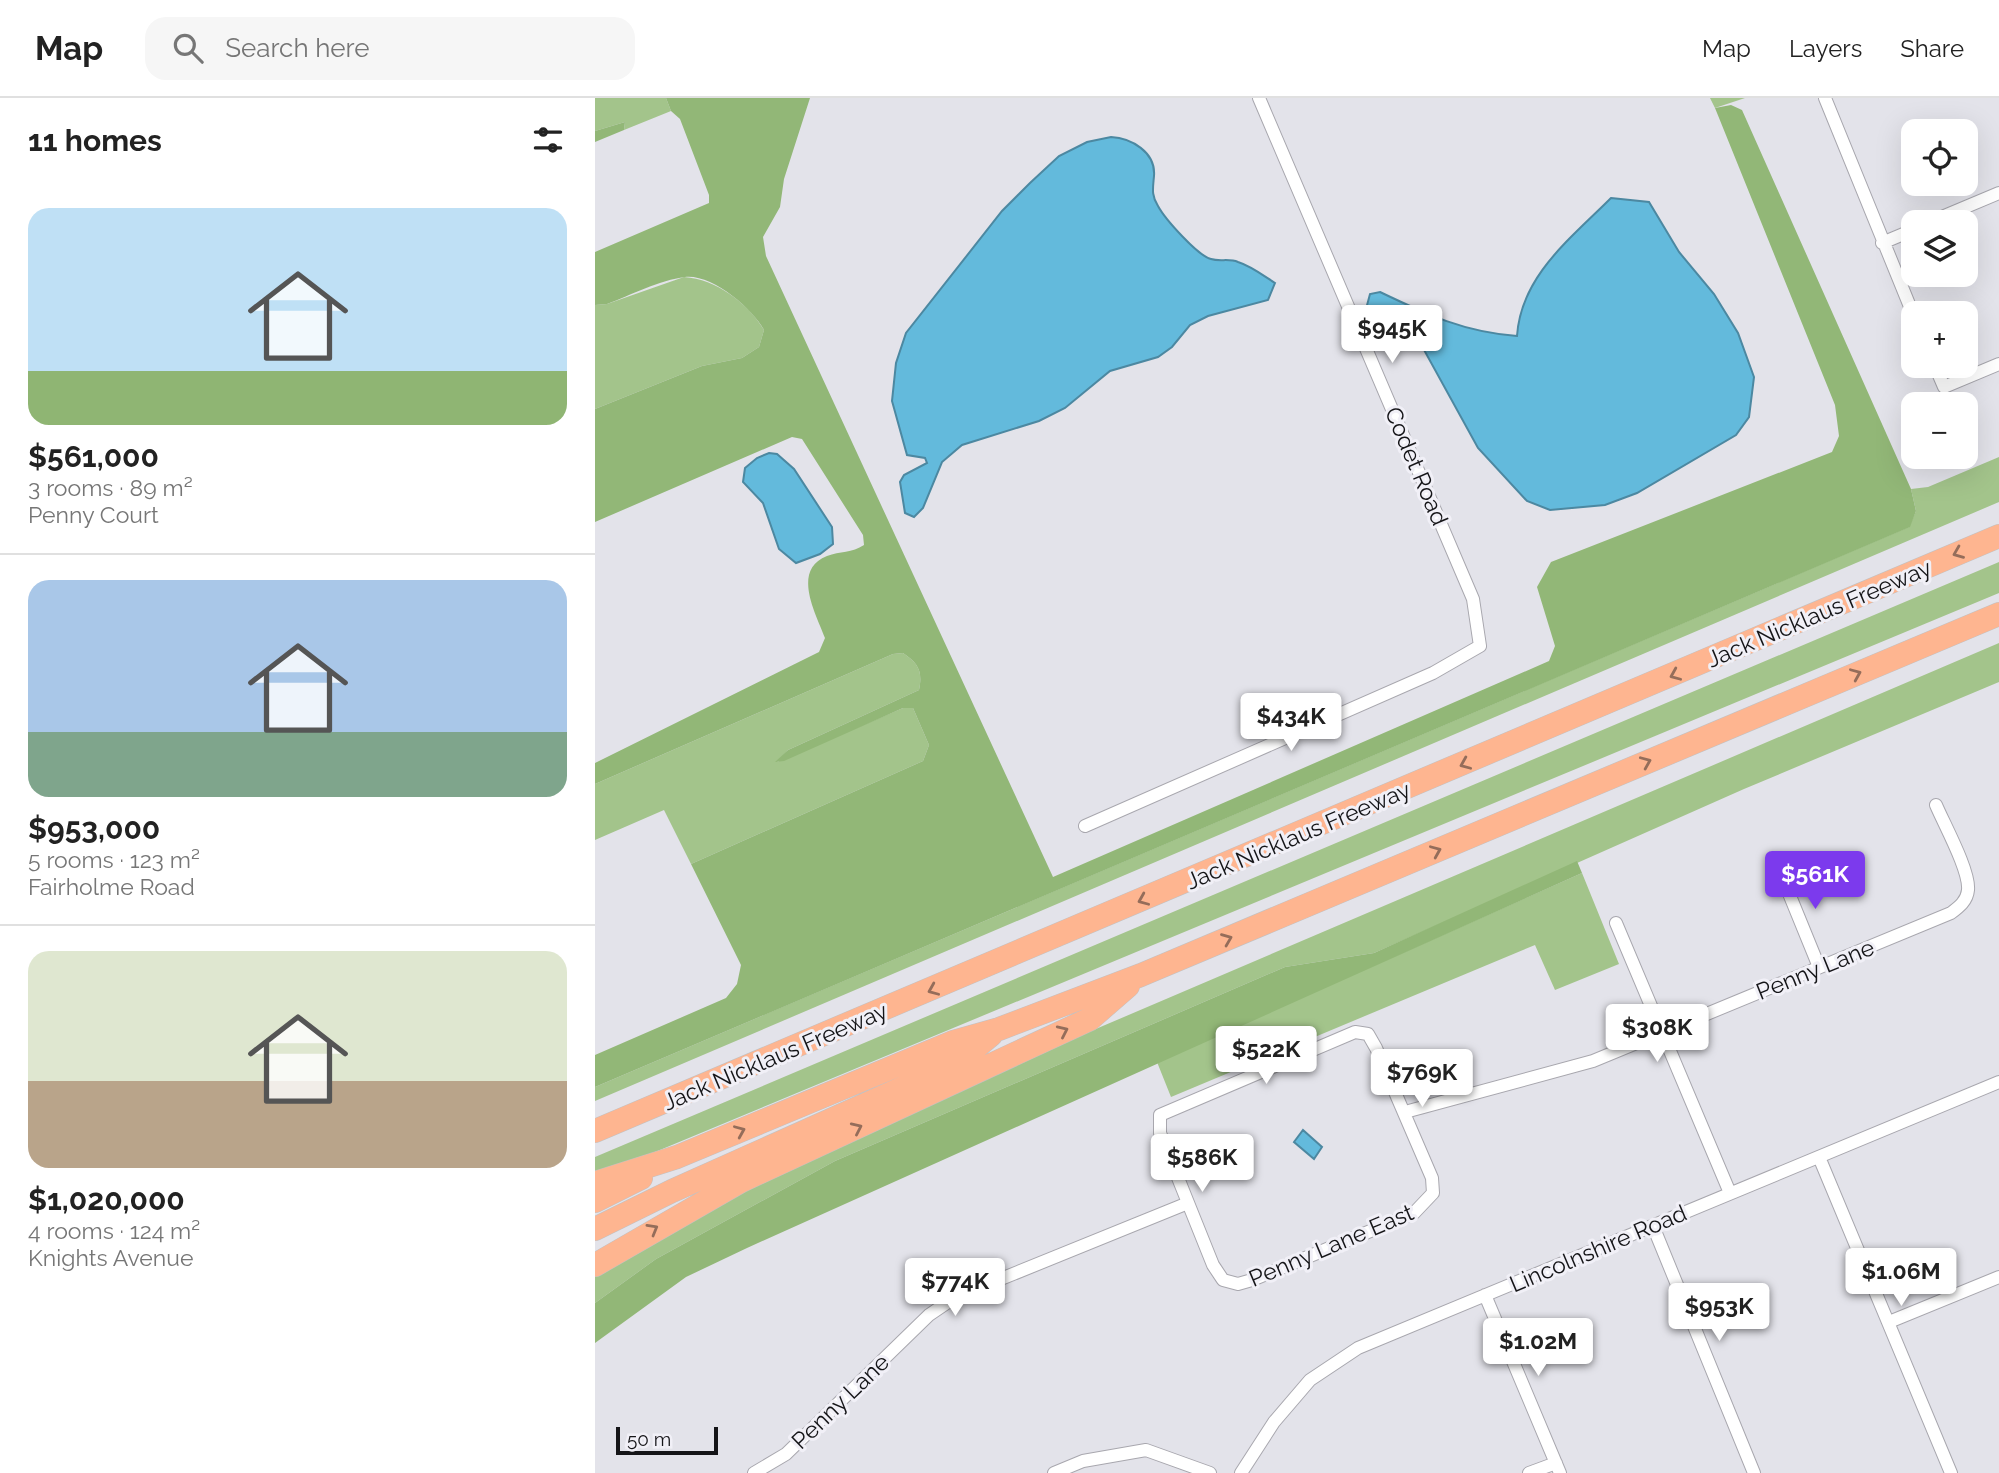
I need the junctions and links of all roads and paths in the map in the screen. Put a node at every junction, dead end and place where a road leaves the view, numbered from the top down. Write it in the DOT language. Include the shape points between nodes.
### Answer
graph roads {
  1 [pos="1259,98"];
  2 [pos="1825,98"];
  3 [pos="1999,193"];
  4 [pos="1959,210"];
  5 [pos="1901,235"];
  6 [pos="1882,243"];
  7 [pos="1907,301"];
  8 [pos="1999,364"];
  9 [pos="1978,373"];
  10 [pos="1940,378"];
  11 [pos="1966,378"];
  12 [pos="1999,536"];
  13 [pos="1999,614"];
  14 [pos="1936,805"];
  15 [pos="1085,826"];
  16 [pos="1779,869"];
  17 [pos="1616,923"];
  18 [pos="1819,967"];
  19 [pos="1141,975"];
  20 [pos="999,1029"];
  21 [pos="1661,1033"];
  22 [pos="1999,1082"];
  23 [pos="1405,1112"];
  24 [pos="595,1131"];
  25 [pos="677,1157"];
  26 [pos="1819,1157"];
  27 [pos="595,1183"];
  28 [pos="1730,1193"];
  29 [pos="595,1201"];
  30 [pos="1188,1203"];
  31 [pos="1653,1226"];
  32 [pos="595,1229"];
  33 [pos="595,1265"];
  34 [pos="1999,1277"];
  35 [pos="1485,1295"];
  36 [pos="1889,1322"];
  37 [pos="1558,1468"];
  38 [pos="754,1473"];
  39 [pos="1054,1473"];
  40 [pos="1210,1473"];
  41 [pos="1241,1473"];
  42 [pos="1529,1473"];
  43 [pos="1754,1473"];
  44 [pos="1951,1473"];
  1 -- 15 [label="street, Codet Road" via="1473,599 1481,646 1433,673"];
  2 -- 6 [label="street"];
  3 -- 4 [label="street"];
  5 -- 6 [label="street"];
  6 -- 7 [label="street"];
  8 -- 9 [label="street"];
  10 -- 11 [label="street" via="1944,387"];
  12 -- 24 [label="highway, Jack Nicklaus Freeway, one-way"];
  19 -- 13 [label="highway, one-way"];
  14 -- 18 [label="street, Penny Lane" via="1966,876 1963,904"];
  16 -- 18 [label="street"];
  17 -- 21 [label="street"];
  18 -- 21 [label="street, Penny Lane"];
  19 -- 20 [label="highway"];
  33 -- 19 [label="highway, one-way" via="741,1181 1090,1019"];
  25 -- 20 [label="highway, one-way" via="953,1042"];
  20 -- 32 [label="highway" via="955,1064"];
  21 -- 23 [label="street, Penny Lane" via="1593,1061"];
  21 -- 28 [label="street"];
  22 -- 26 [label="street, Lincolnshire Road"];
  23 -- 30 [label="street, Penny Lane East" via="1432,1178 1433,1193 1420,1210 1383,1226 1238,1284 1223,1280 1213,1265"];
  23 -- 30 [label="street" via="1368,1034 1343,1035 1160,1115 1160,1133"];
  25 -- 27 [label="highway"];
  25 -- 29 [label="highway"];
  26 -- 28 [label="street, Lincolnshire Road"];
  26 -- 36 [label="street"];
  28 -- 31 [label="street, Lincolnshire Road"];
  30 -- 38 [label="street, Penny Lane" via="954,1298 929,1315 786,1454"];
  31 -- 35 [label="street, Lincolnshire Road"];
  31 -- 43 [label="street"];
  34 -- 36 [label="street"];
  35 -- 37 [label="street"];
  35 -- 41 [label="street, Lincolnshire Road" via="1357,1348 1310,1380 1274,1422"];
  36 -- 44 [label="street"];
  37 -- 42 [label="street"];
  39 -- 40 [label="street" via="1083,1461 1146,1450"];
}
